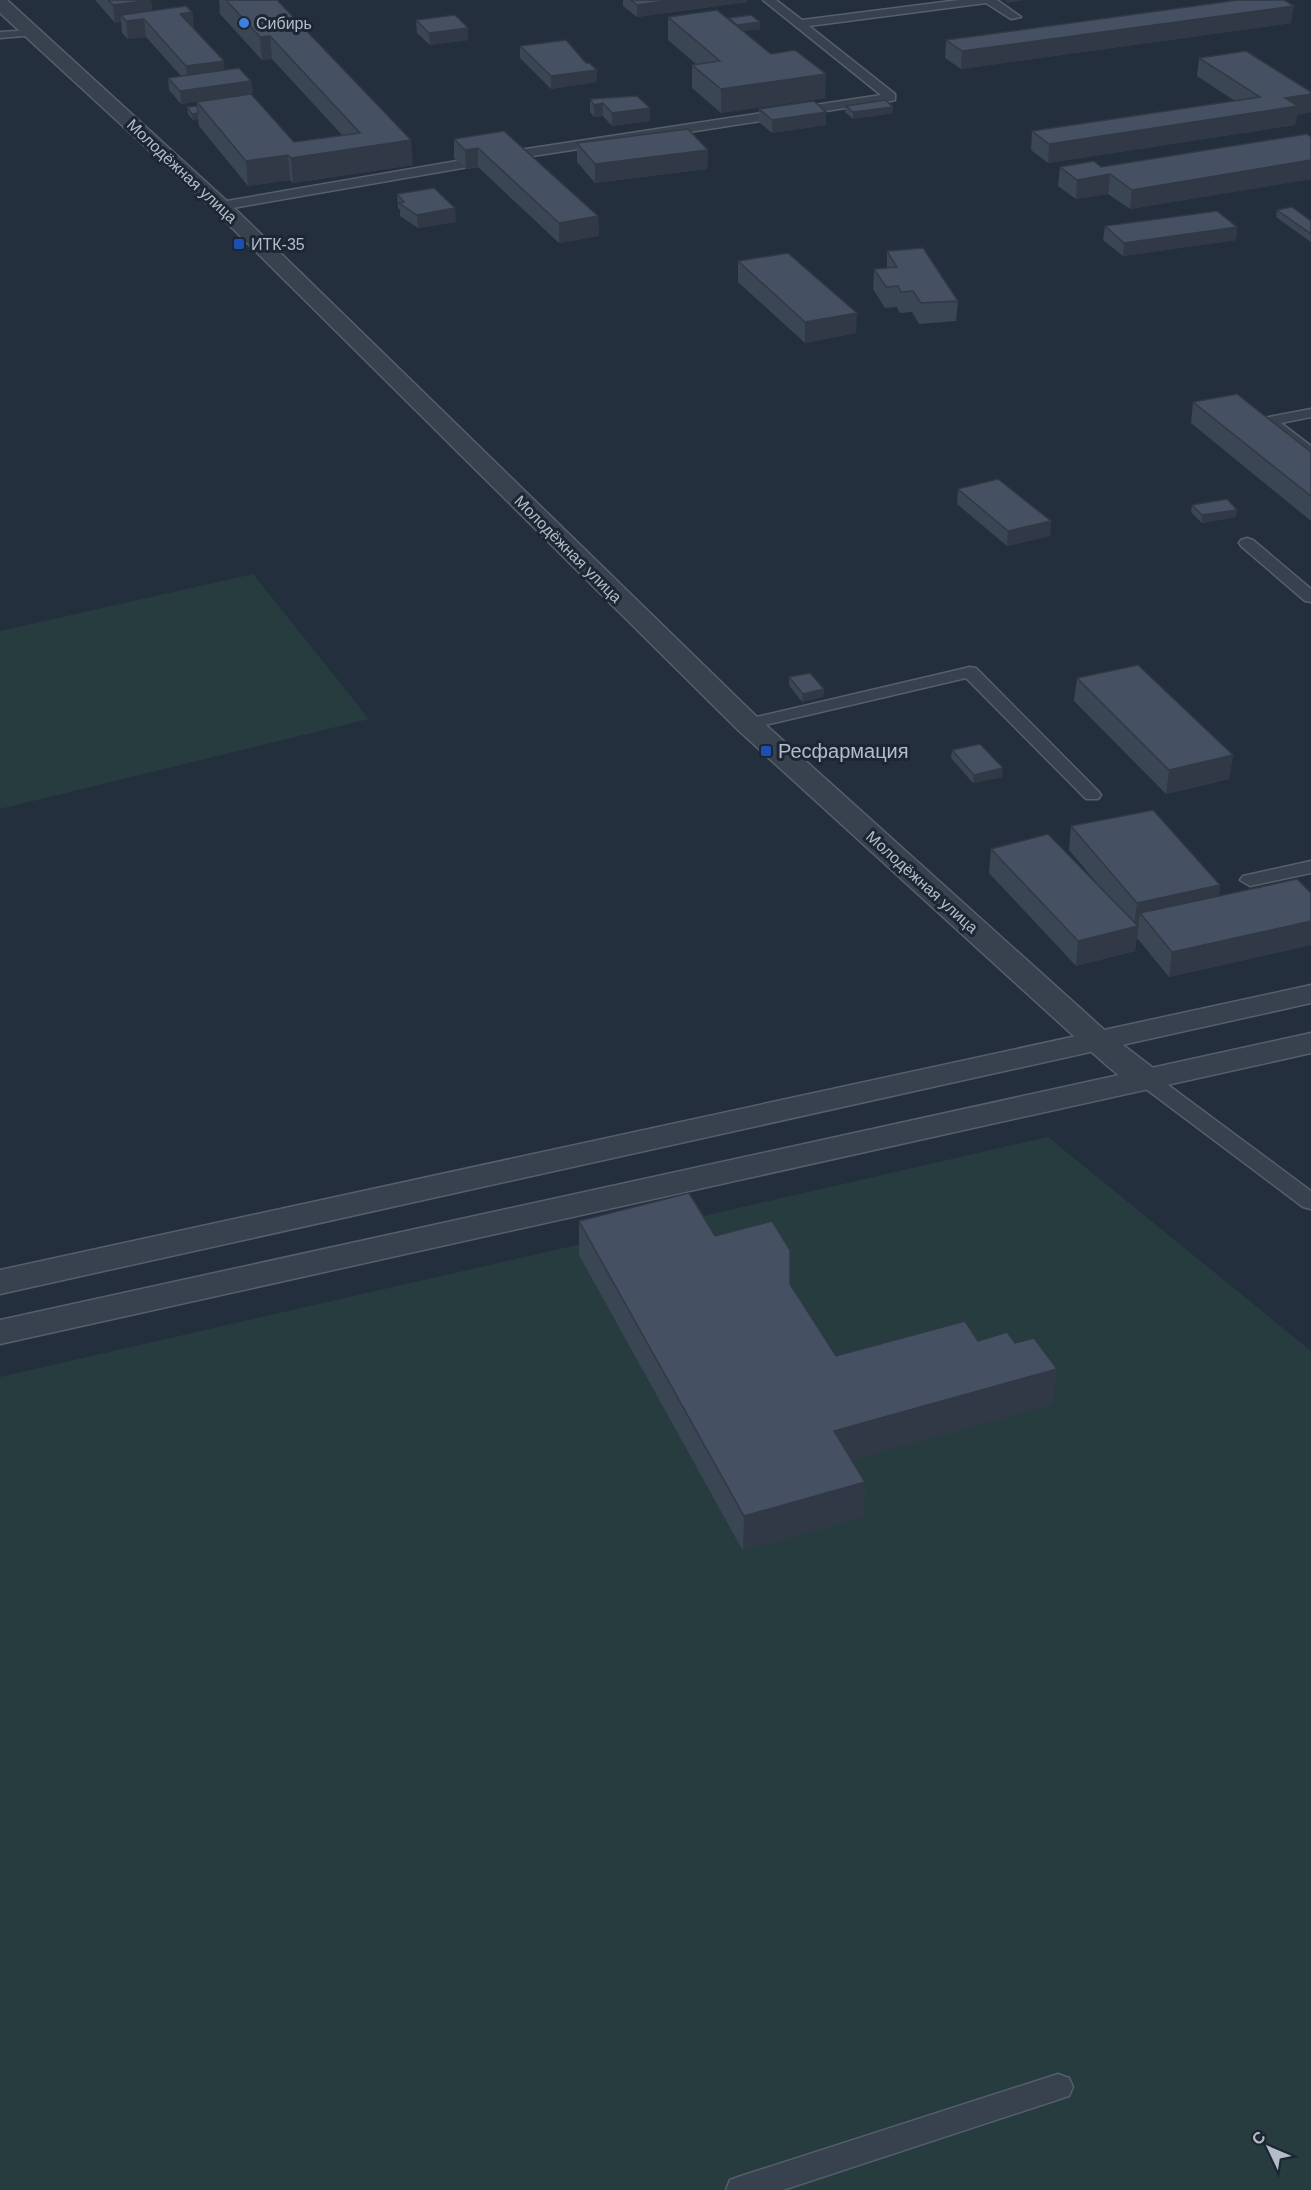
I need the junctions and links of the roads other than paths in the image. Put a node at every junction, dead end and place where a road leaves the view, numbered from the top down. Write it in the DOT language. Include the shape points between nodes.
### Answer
graph roads {
  1 [pos="769,0"];
  2 [pos="987,0"];
  3 [pos="0,3"];
  4 [pos="1015,17"];
  5 [pos="800,24"];
  6 [pos="33,33"];
  7 [pos="0,35"];
  8 [pos="221,206"];
  9 [pos="1311,413"];
  10 [pos="1311,453"];
  11 [pos="1246,543"];
  12 [pos="1311,597"];
  13 [pos="748,724"];
  14 [pos="1092,795"];
  15 [pos="1311,867"];
  16 [pos="1250,880"];
  17 [pos="1311,994"];
  18 [pos="1099,1042"];
  19 [pos="1311,1043"];
  20 [pos="1149,1081"];
  21 [pos="1311,1202"];
  22 [pos="0,1282"];
  23 [pos="0,1332"];
  24 [pos="1058,2087"];
  25 [pos="741,2190"];
  1 -- 5 [label="lane"];
  2 -- 4 [label="lane"];
  2 -- 5 [label="lane"];
  3 -- 6 [label="street, Молодёжная улица"];
  5 -- 8 [label="lane" via="891,97 526,153"];
  6 -- 7 [label="lane"];
  6 -- 8 [label="street, Молодёжная улица"];
  8 -- 13 [label="street, Молодёжная улица"];
  9 -- 10 [label="lane" via="1269,421"];
  11 -- 12 [label="lane"];
  13 -- 14 [label="lane" via="970,672"];
  13 -- 18 [label="street, Молодёжная улица"];
  15 -- 16 [label="lane"];
  17 -- 18 [label="street"];
  18 -- 20 [label="street, Молодёжная улица"];
  18 -- 22 [label="street"];
  19 -- 20 [label="street"];
  20 -- 21 [label="lane"];
  20 -- 23 [label="street"];
  24 -- 25 [label="lane"];
}
